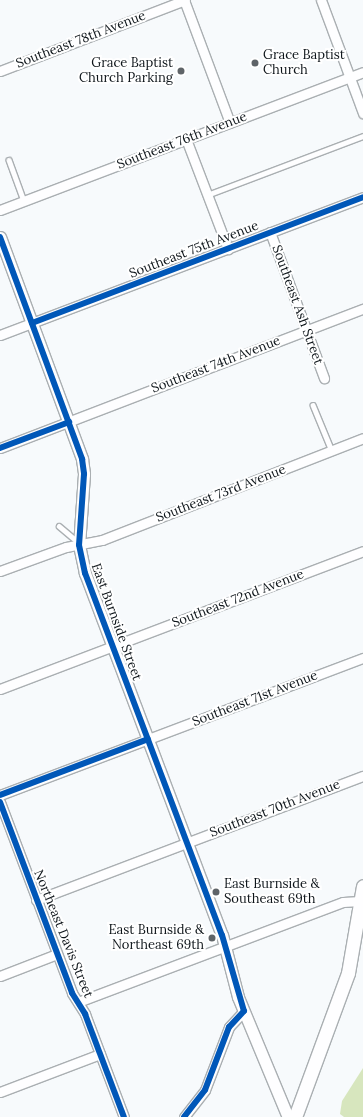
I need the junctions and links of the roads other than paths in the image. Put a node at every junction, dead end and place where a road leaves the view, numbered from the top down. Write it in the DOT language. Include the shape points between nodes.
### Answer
graph roads {
  1 [pos="185,0"];
  2 [pos="321,0"];
  3 [pos="0,71"];
  4 [pos="363,72"];
  5 [pos="350,77"];
  6 [pos="363,113"];
  7 [pos="230,123"];
  8 [pos="363,136"];
  9 [pos="186,140"];
  10 [pos="9,160"];
  11 [pos="207,195"];
  12 [pos="363,198"];
  13 [pos="24,201"];
  14 [pos="0,210"];
  15 [pos="270,232"];
  16 [pos="0,237"];
  17 [pos="228,249"];
  18 [pos="363,309"];
  19 [pos="32,323"];
  20 [pos="306,330"];
  21 [pos="0,335"];
  22 [pos="324,378"];
  23 [pos="314,405"];
  24 [pos="69,422"];
  25 [pos="363,438"];
  26 [pos="0,448"];
  27 [pos="332,451"];
  28 [pos="59,526"];
  29 [pos="79,544"];
  30 [pos="363,551"];
  31 [pos="0,571"];
  32 [pos="113,646"];
  33 [pos="363,658"];
  34 [pos="0,689"];
  35 [pos="148,739"];
  36 [pos="363,776"];
  37 [pos="0,795"];
  38 [pos="0,802"];
  39 [pos="187,842"];
  40 [pos="363,886"];
  41 [pos="36,900"];
  42 [pos="360,901"];
  43 [pos="226,946"];
  44 [pos="57,954"];
  45 [pos="0,976"];
  46 [pos="78,1002"];
  47 [pos="244,1011"];
  48 [pos="100,1054"];
  49 [pos="0,1092"];
  50 [pos="124,1117"];
  51 [pos="184,1117"];
  52 [pos="288,1117"];
  53 [pos="295,1117"];
  1 -- 3 [label="street, Southeast 78th Avenue"];
  1 -- 7 [label="street"];
  2 -- 5 [label="street"];
  4 -- 5 [label="street, Southeast 76th Avenue"];
  5 -- 6 [label="street"];
  5 -- 7 [label="street, Southeast 76th Avenue"];
  7 -- 9 [label="street, Southeast 76th Avenue"];
  8 -- 11 [label="lane"];
  9 -- 11 [label="street"];
  9 -- 13 [label="street, Southeast 76th Avenue"];
  10 -- 13 [label="lane"];
  11 -- 17 [label="street"];
  12 -- 15 [label="street, Southeast 75th Avenue"];
  13 -- 14 [label="street, Southeast 76th Avenue"];
  15 -- 17 [label="street, Southeast 75th Avenue"];
  15 -- 20 [label="street, Southeast Ash Street"];
  16 -- 19 [label="street, East Burnside Street"];
  17 -- 19 [label="street, Southeast 75th Avenue"];
  18 -- 20 [label="street, Southeast 74th Avenue"];
  19 -- 21 [label="street, Southeast 75th Avenue"];
  19 -- 24 [label="street, East Burnside Street"];
  20 -- 22 [label="street, Southeast Ash Street"];
  20 -- 24 [label="street, Southeast 74th Avenue"];
  23 -- 27 [label="lane"];
  24 -- 26 [label="street, Southeast 74th Avenue"];
  24 -- 29 [label="street, East Burnside Street" via="84,466"];
  25 -- 27 [label="street, Southeast 73rd Avenue"];
  27 -- 29 [label="street, Southeast 73rd Avenue" via="102,540"];
  28 -- 29 [label="lane"];
  29 -- 31 [label="street, Southeast 73rd Avenue"];
  29 -- 32 [label="street, East Burnside Street" via="85,573"];
  30 -- 32 [label="street, Southeast 72nd Avenue"];
  32 -- 34 [label="street, Southeast 72nd Avenue"];
  32 -- 35 [label="street, East Burnside Street"];
  33 -- 35 [label="street, Southeast 71st Avenue"];
  35 -- 37 [label="street, Southeast 71st Avenue"];
  35 -- 39 [label="street, East Burnside Street"];
  36 -- 39 [label="street, Southeast 70th Avenue"];
  38 -- 41 [label="street, Northeast Davis Street"];
  39 -- 41 [label="street, Southeast 70th Avenue"];
  39 -- 43 [label="street, East Burnside Street"];
  40 -- 42 [label="main road"];
  41 -- 44 [label="street, Northeast Davis Street"];
  42 -- 43 [label="street" via="344,902"];
  42 -- 53 [label="main road" via="348,973"];
  43 -- 46 [label="street"];
  43 -- 47 [label="street, East Burnside Street" via="236,991"];
  44 -- 45 [label="street"];
  44 -- 46 [label="street, Northeast Davis Street"];
  46 -- 48 [label="street, Northeast Davis Street"];
  47 -- 51 [label="street" via="229,1027 205,1090"];
  47 -- 52 [label="street, East Burnside Street"];
  48 -- 49 [label="street"];
  48 -- 50 [label="street, Northeast Davis Street"];
}
